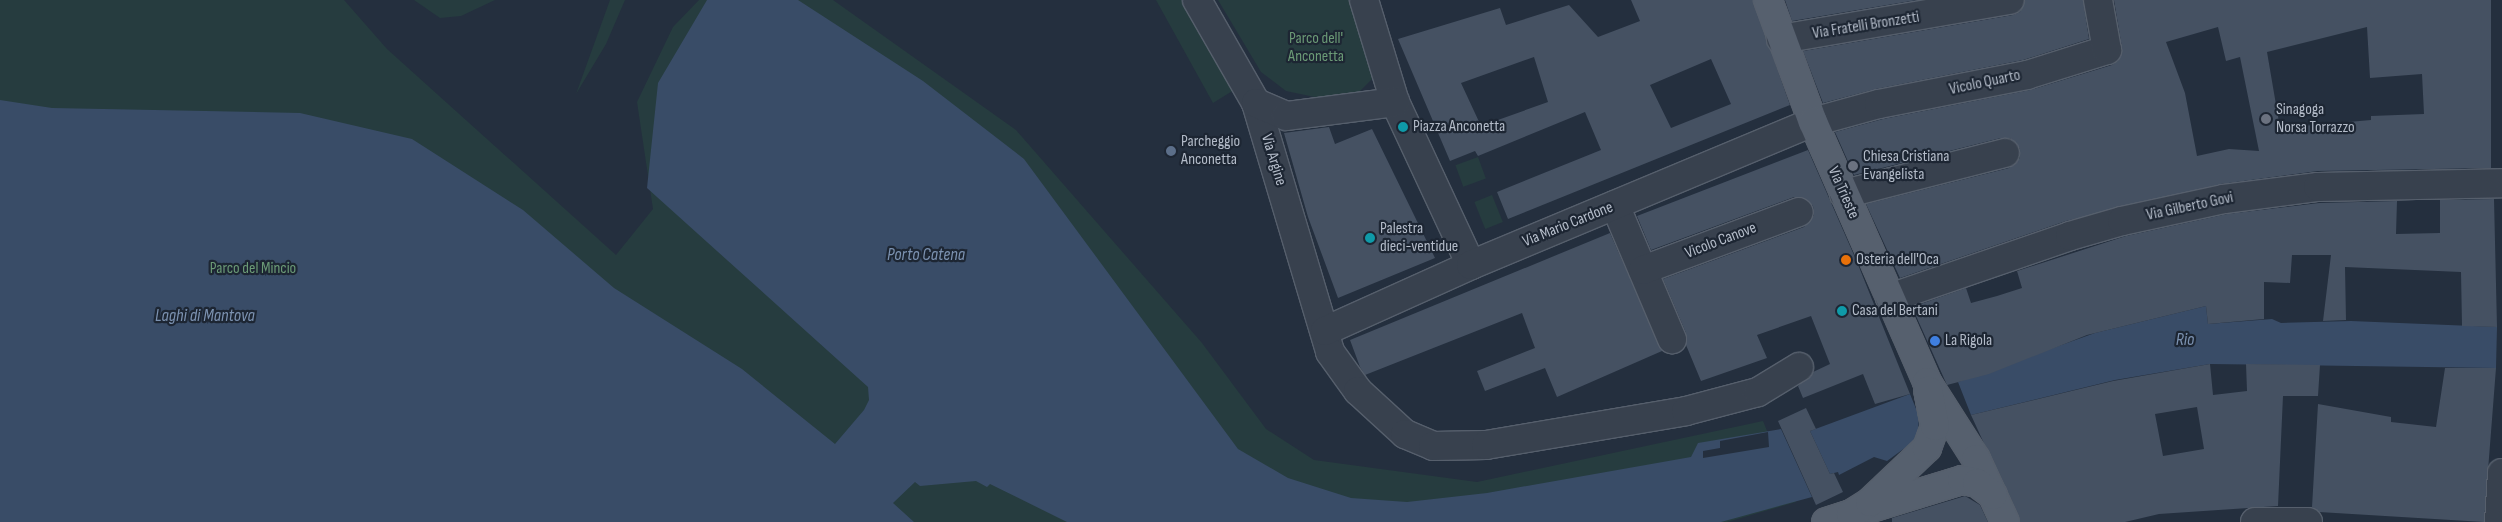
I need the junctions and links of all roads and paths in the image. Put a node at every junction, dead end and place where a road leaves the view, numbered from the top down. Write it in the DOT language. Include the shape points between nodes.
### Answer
graph roads {
  1 [pos="1197,0"];
  2 [pos="1364,0"];
  3 [pos="1768,0"];
  4 [pos="2010,0"];
  5 [pos="2098,0"];
  6 [pos="1781,39"];
  7 [pos="1396,102"];
  8 [pos="1256,103"];
  9 [pos="1813,122"];
  10 [pos="2005,153"];
  11 [pos="2502,183"];
  12 [pos="1844,194"];
  13 [pos="1615,206"];
  14 [pos="1799,212"];
  15 [pos="1471,265"];
  16 [pos="1643,270"];
  17 [pos="1890,298"];
  18 [pos="1325,331"];
  19 [pos="1672,340"];
  20 [pos="1798,367"];
  21 [pos="1927,382"];
  22 [pos="2502,473"];
  23 [pos="1993,495"];
  24 [pos="1851,514"];
  25 [pos="2293,521"];
  26 [pos="1826,522"];
  27 [pos="2005,522"];
  28 [pos="2255,522"];
  29 [pos="2499,522"];
  1 -- 8 [label="street, Via Argine"];
  2 -- 7 [label="street"];
  3 -- 6 [label="main road, Via Trieste"];
  4 -- 6 [label="street, Via Fratelli Bronzetti"];
  5 -- 9 [label="street, Vicolo Quarto" via="2107,50 2026,75 1879,104"];
  6 -- 9 [label="main road, Via Trieste"];
  7 -- 8 [label="street" via="1286,116"];
  7 -- 15 [label="street"];
  8 -- 18 [label="street, Via Argine"];
  9 -- 12 [label="main road, Via Trieste"];
  9 -- 13 [label="street, Via Mario Cardone"];
  10 -- 12 [label="street"];
  11 -- 17 [label="street, Via Gilberto Govi" via="2318,187 2224,199 2070,236"];
  12 -- 17 [label="main road, Via Trieste"];
  13 -- 15 [label="street, Via Mario Cardone"];
  13 -- 16 [label="street"];
  14 -- 16 [label="street, Vicolo Canove"];
  15 -- 18 [label="street, Via Mario Cardone"];
  16 -- 19 [label="street"];
  17 -- 21 [label="main road, Via Trieste"];
  18 -- 20 [label="street, Via Argine" via="1330,352 1358,391 1405,434 1434,446 1486,446 1686,411 1758,392"];
  21 -- 23 [label="main road, Via Trieste" via="1956,424"];
  21 -- 24 [label="main road, Via Trieste" via="1935,426 1927,448 1885,490"];
  22 -- 29 [label="street"];
  23 -- 24 [label="main road" via="1977,483 1962,480"];
  23 -- 27 [label="main road, Via Trieste"];
  24 -- 26 [label="main road"];
  25 -- 28 [label="street"];
}
